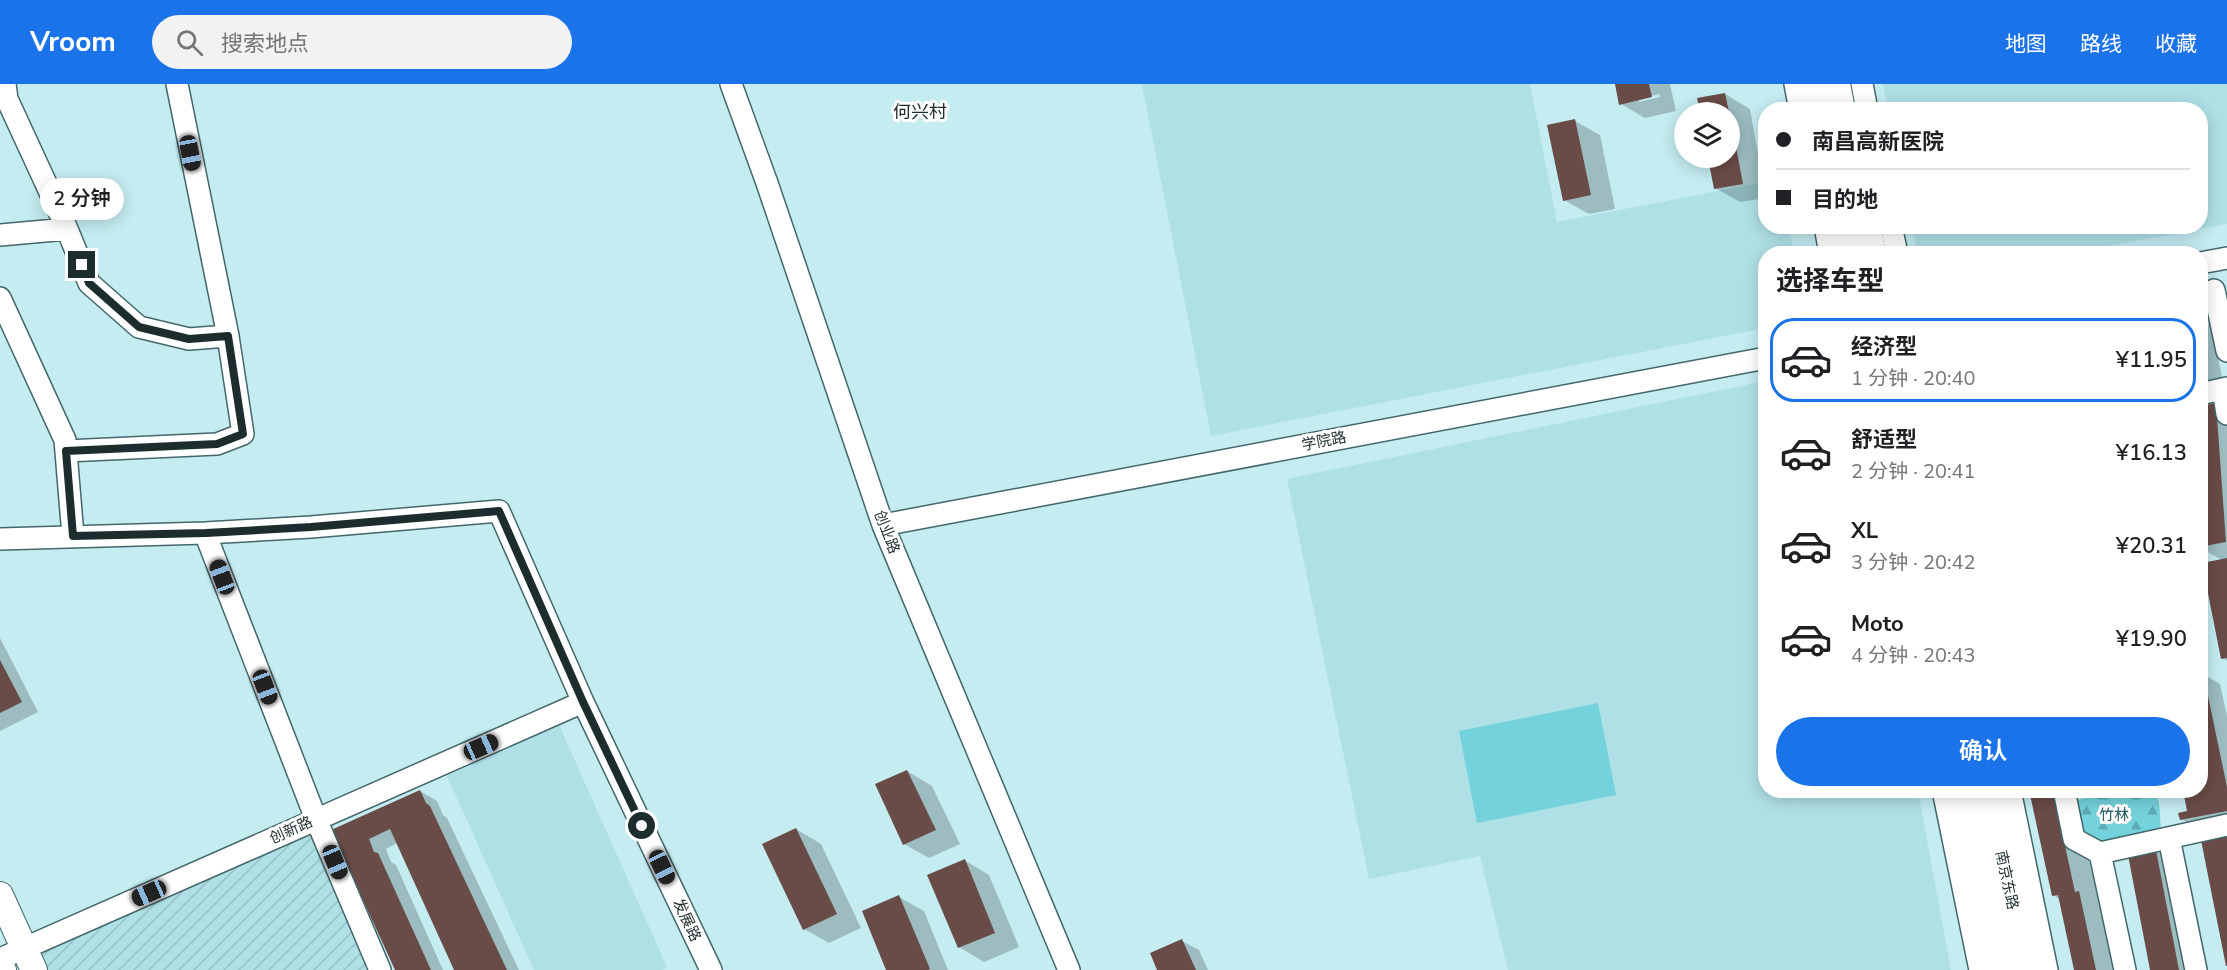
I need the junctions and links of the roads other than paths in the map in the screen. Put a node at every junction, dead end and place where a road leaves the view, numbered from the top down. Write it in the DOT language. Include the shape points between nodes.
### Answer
graph roads {
  1 [pos="4,84"];
  2 [pos="177,84"];
  3 [pos="731,84"];
  4 [pos="1795,84"];
  5 [pos="1818,84"];
  6 [pos="1837,84"];
  7 [pos="1862,84"];
  8 [pos="1798,102"];
  9 [pos="1822,102"];
  10 [pos="1840,102"];
  11 [pos="1865,102"];
  12 [pos="67,229"];
  13 [pos="0,235"];
  14 [pos="2227,258"];
  15 [pos="2208,262"];
  16 [pos="2214,290"];
  17 [pos="0,298"];
  18 [pos="228,336"];
  19 [pos="2227,351"];
  20 [pos="1758,360"];
  21 [pos="2225,389"];
  22 [pos="2208,392"];
  23 [pos="2227,414"];
  24 [pos="66,451"];
  25 [pos="884,525"];
  26 [pos="206,533"];
  27 [pos="73,536"];
  28 [pos="0,539"];
  29 [pos="583,702"];
  30 [pos="1945,798"];
  31 [pos="1967,798"];
  32 [pos="1990,798"];
  33 [pos="2012,798"];
  34 [pos="2066,798"];
  35 [pos="316,819"];
  36 [pos="2227,825"];
  37 [pos="2169,838"];
  38 [pos="2100,853"];
  39 [pos="0,895"];
  40 [pos="29,959"];
  41 [pos="0,961"];
  42 [pos="3,970"];
  43 [pos="380,970"];
  44 [pos="711,970"];
  45 [pos="1069,970"];
  46 [pos="1980,970"];
  47 [pos="2002,970"];
  48 [pos="2027,970"];
  49 [pos="2047,970"];
  50 [pos="2125,970"];
  51 [pos="2196,970"];
  1 -- 12 [label="street" via="7,99"];
  2 -- 18 [label="street"];
  3 -- 25 [label="street, 创业路"];
  4 -- 8 [label="street"];
  5 -- 9 [label="main road"];
  6 -- 10 [label="main road"];
  7 -- 11 [label="street"];
  12 -- 13 [label="street"];
  12 -- 18 [label="street" via="89,283 139,327 189,339"];
  14 -- 15 [label="street"];
  16 -- 19 [label="street"];
  17 -- 24 [label="street" via="65,440"];
  18 -- 24 [label="street" via="243,434 217,444"];
  20 -- 25 [label="street, 学院路"];
  21 -- 22 [label="street"];
  21 -- 23 [label="street"];
  24 -- 27 [label="street"];
  25 -- 45 [label="street, 创业路"];
  26 -- 27 [label="street"];
  26 -- 29 [label="street, 发展路" via="499,511"];
  26 -- 35 [label="street"];
  27 -- 28 [label="street"];
  29 -- 35 [label="street, 创新路"];
  29 -- 44 [label="street, 发展路"];
  30 -- 46 [label="street"];
  31 -- 47 [label="main road, 南京东路"];
  32 -- 48 [label="main road, 南京东路"];
  33 -- 49 [label="street"];
  34 -- 38 [label="street" via="2074,839"];
  35 -- 40 [label="street, 创新路"];
  35 -- 43 [label="street"];
  36 -- 37 [label="street"];
  37 -- 38 [label="street"];
  37 -- 51 [label="street"];
  38 -- 50 [label="street"];
  39 -- 40 [label="main road"];
  40 -- 41 [label="street, 创新路"];
  41 -- 42 [label="main road"];
}
